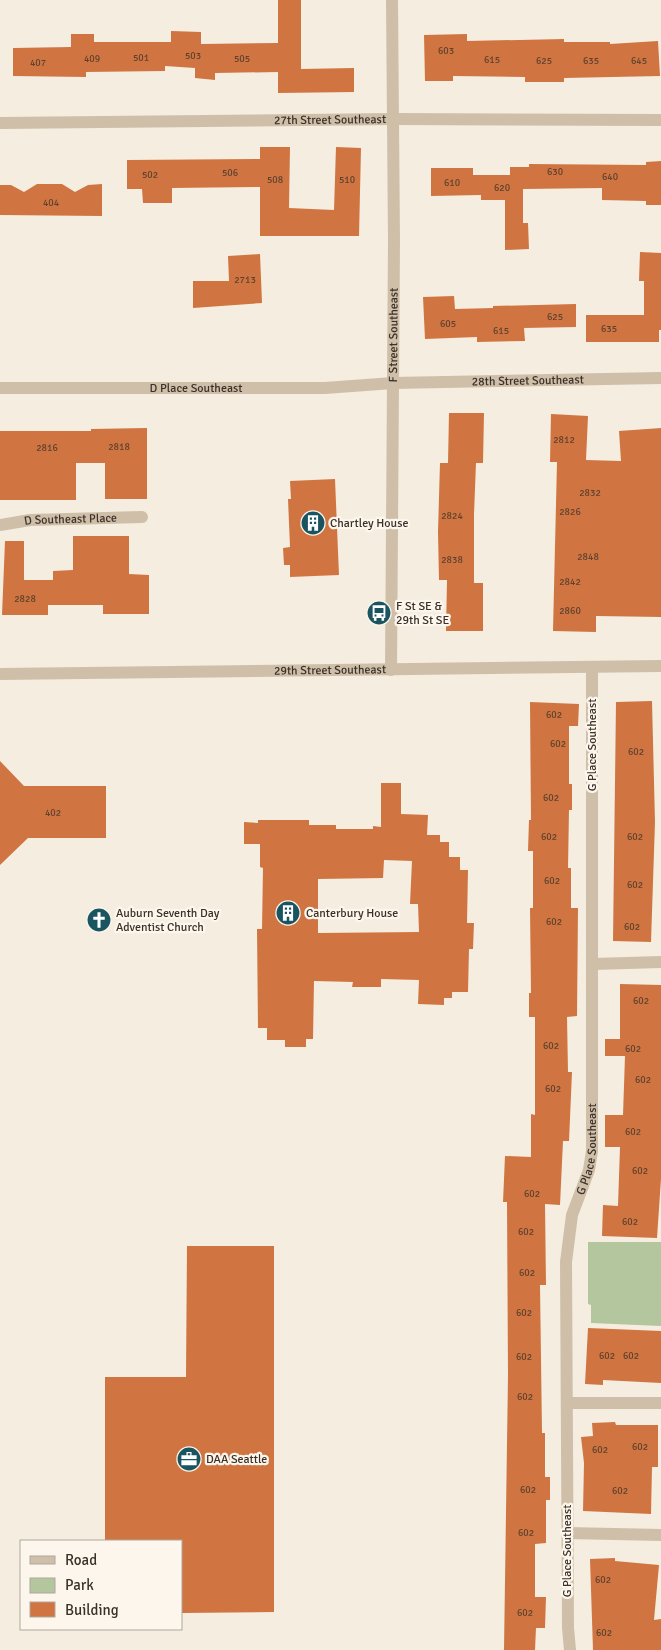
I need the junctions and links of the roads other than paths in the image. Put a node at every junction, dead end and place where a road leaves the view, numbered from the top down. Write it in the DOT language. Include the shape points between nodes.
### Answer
graph roads {
  1 [pos="392,0"];
  2 [pos="394,119"];
  3 [pos="661,120"];
  4 [pos="0,124"];
  5 [pos="661,378"];
  6 [pos="393,383"];
  7 [pos="0,388"];
  8 [pos="142,517"];
  9 [pos="0,525"];
  10 [pos="661,666"];
  11 [pos="592,667"];
  12 [pos="391,670"];
  13 [pos="0,674"];
  14 [pos="661,962"];
  15 [pos="593,964"];
  16 [pos="567,1403"];
  17 [pos="661,1403"];
  18 [pos="567,1533"];
  19 [pos="661,1535"];
  20 [pos="570,1650"];
  1 -- 2 [label="street, F Street Southeast"];
  2 -- 3 [label="street, 27th Street Southeast"];
  2 -- 4 [label="street, 27th Street Southeast"];
  2 -- 6 [label="street, F Street Southeast"];
  5 -- 6 [label="street, 28th Street Southeast"];
  6 -- 7 [label="street, D Place Southeast" via="325,388"];
  6 -- 12 [label="street, F Street Southeast"];
  8 -- 9 [label="street, D Southeast Place" via="30,520"];
  10 -- 11 [label="street, 29th Street Southeast"];
  11 -- 12 [label="street, 29th Street Southeast"];
  11 -- 15 [label="street, G Place Southeast"];
  12 -- 13 [label="street, 29th Street Southeast"];
  14 -- 15 [label="street"];
  15 -- 16 [label="street, G Place Southeast" via="592,1151 589,1170 572,1215 566,1248"];
  16 -- 17 [label="street"];
  16 -- 18 [label="street, G Place Southeast"];
  18 -- 19 [label="street"];
  18 -- 20 [label="street, G Place Southeast"];
}
